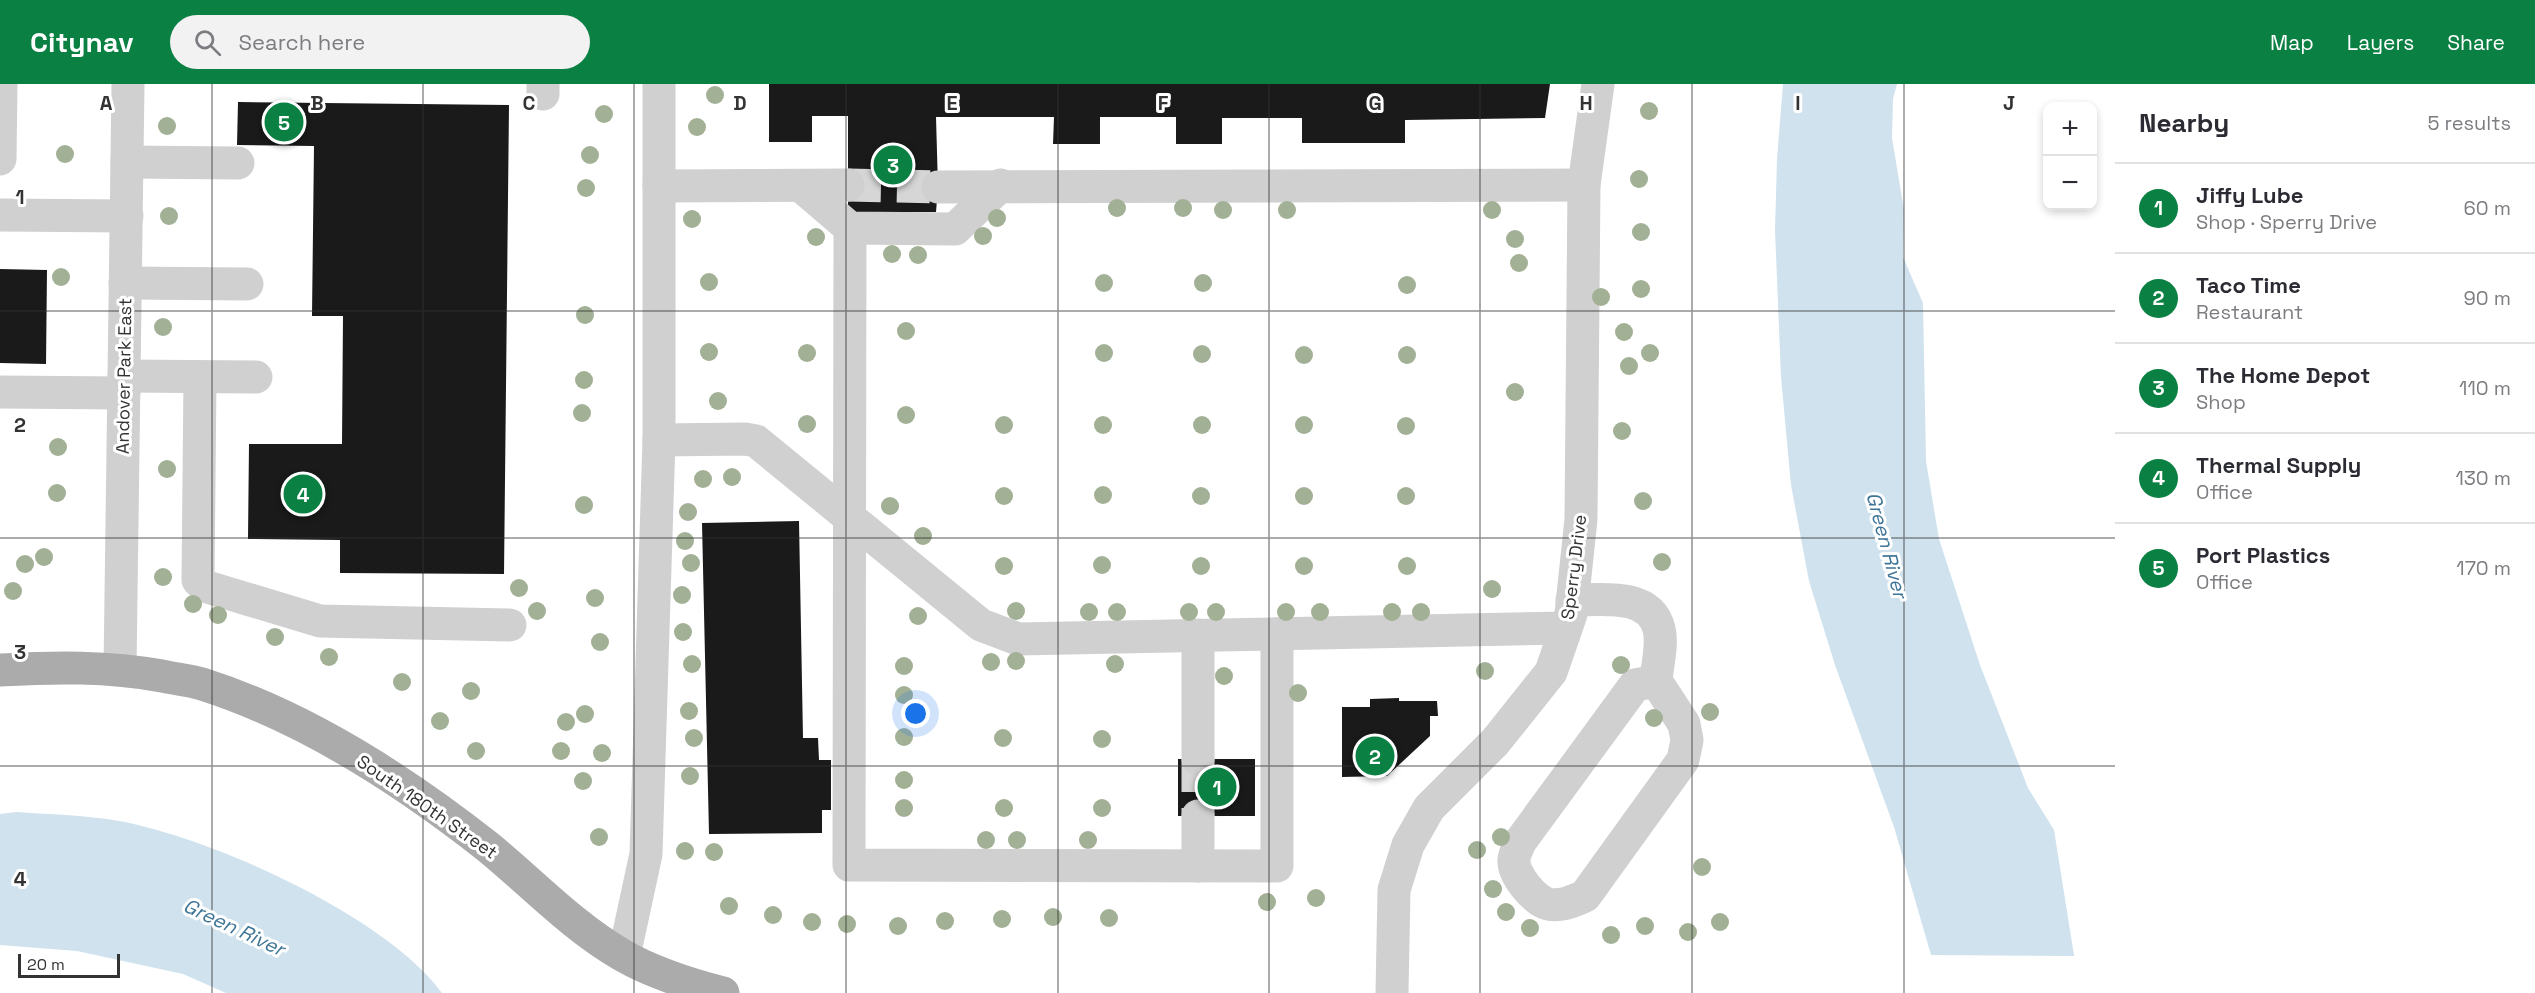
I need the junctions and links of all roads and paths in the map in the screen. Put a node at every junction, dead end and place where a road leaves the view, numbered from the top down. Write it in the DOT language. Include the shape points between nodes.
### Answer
graph roads {
  1 [pos="1,84"];
  2 [pos="128,84"];
  3 [pos="659,84"];
  4 [pos="1598,84"];
  5 [pos="0,159"];
  6 [pos="127,162"];
  7 [pos="238,163"];
  8 [pos="848,185"];
  9 [pos="1001,185"];
  10 [pos="1584,185"];
  11 [pos="659,186"];
  12 [pos="801,186"];
  13 [pos="938,187"];
  14 [pos="0,215"];
  15 [pos="127,216"];
  16 [pos="850,228"];
  17 [pos="125,283"];
  18 [pos="247,284"];
  19 [pos="200,377"];
  20 [pos="256,377"];
  21 [pos="124,385"];
  22 [pos="0,392"];
  23 [pos="659,440"];
  24 [pos="850,516"];
  25 [pos="1569,614"];
  26 [pos="510,625"];
  27 [pos="1277,634"];
  28 [pos="1198,635"];
  29 [pos="120,669"];
  30 [pos="0,670"];
  31 [pos="1656,681"];
  32 [pos="1198,759"];
  33 [pos="1198,816"];
  34 [pos="1198,866"];
  35 [pos="624,956"];
  36 [pos="723,993"];
  37 [pos="1392,993"];
  1 -- 5 [label="street"];
  2 -- 6 [label="street, Andover Park East"];
  3 -- 11 [label="street"];
  4 -- 10 [label="street, Sperry Drive"];
  6 -- 7 [label="street"];
  6 -- 15 [label="street, Andover Park East"];
  8 -- 12 [label="street"];
  9 -- 10 [label="street"];
  9 -- 13 [label="street"];
  9 -- 16 [label="street" via="955,229"];
  10 -- 25 [label="street, Sperry Drive" via="1581,519"];
  11 -- 12 [label="street"];
  11 -- 23 [label="street"];
  12 -- 16 [label="street"];
  14 -- 15 [label="street"];
  15 -- 17 [label="street, Andover Park East"];
  16 -- 24 [label="street"];
  17 -- 18 [label="street"];
  17 -- 21 [label="street, Andover Park East"];
  19 -- 20 [label="street"];
  19 -- 21 [label="street"];
  19 -- 26 [label="street" via="198,580 204,586 320,621"];
  21 -- 22 [label="street"];
  21 -- 29 [label="street, Andover Park East"];
  23 -- 24 [label="street" via="756,441"];
  23 -- 35 [label="street" via="646,854"];
  24 -- 28 [label="street" via="981,625 995,632 1018,639"];
  24 -- 34 [label="street" via="849,865"];
  25 -- 27 [label="street"];
  25 -- 31 [label="street" via="1634,601 1649,611 1659,628"];
  25 -- 37 [label="street, Sperry Drive" via="1551,672 1495,742 1429,808 1408,845 1395,890"];
  27 -- 28 [label="street"];
  27 -- 34 [label="street" via="1277,866"];
  28 -- 32 [label="street"];
  29 -- 30 [label="main road, South 180th Street" via="61,666"];
  29 -- 35 [label="main road, South 180th Street" via="201,684 285,717 378,768 487,847 571,919"];
  31 -- 31 [label="street" via="1635,685 1520,842 1514,861 1517,872 1530,893 1547,903 1565,904 1585,896 1683,760 1688,740 1684,724"];
  33 -- 34 [label="street"];
  35 -- 36 [label="main road, South 180th Street" via="681,982"];
}
